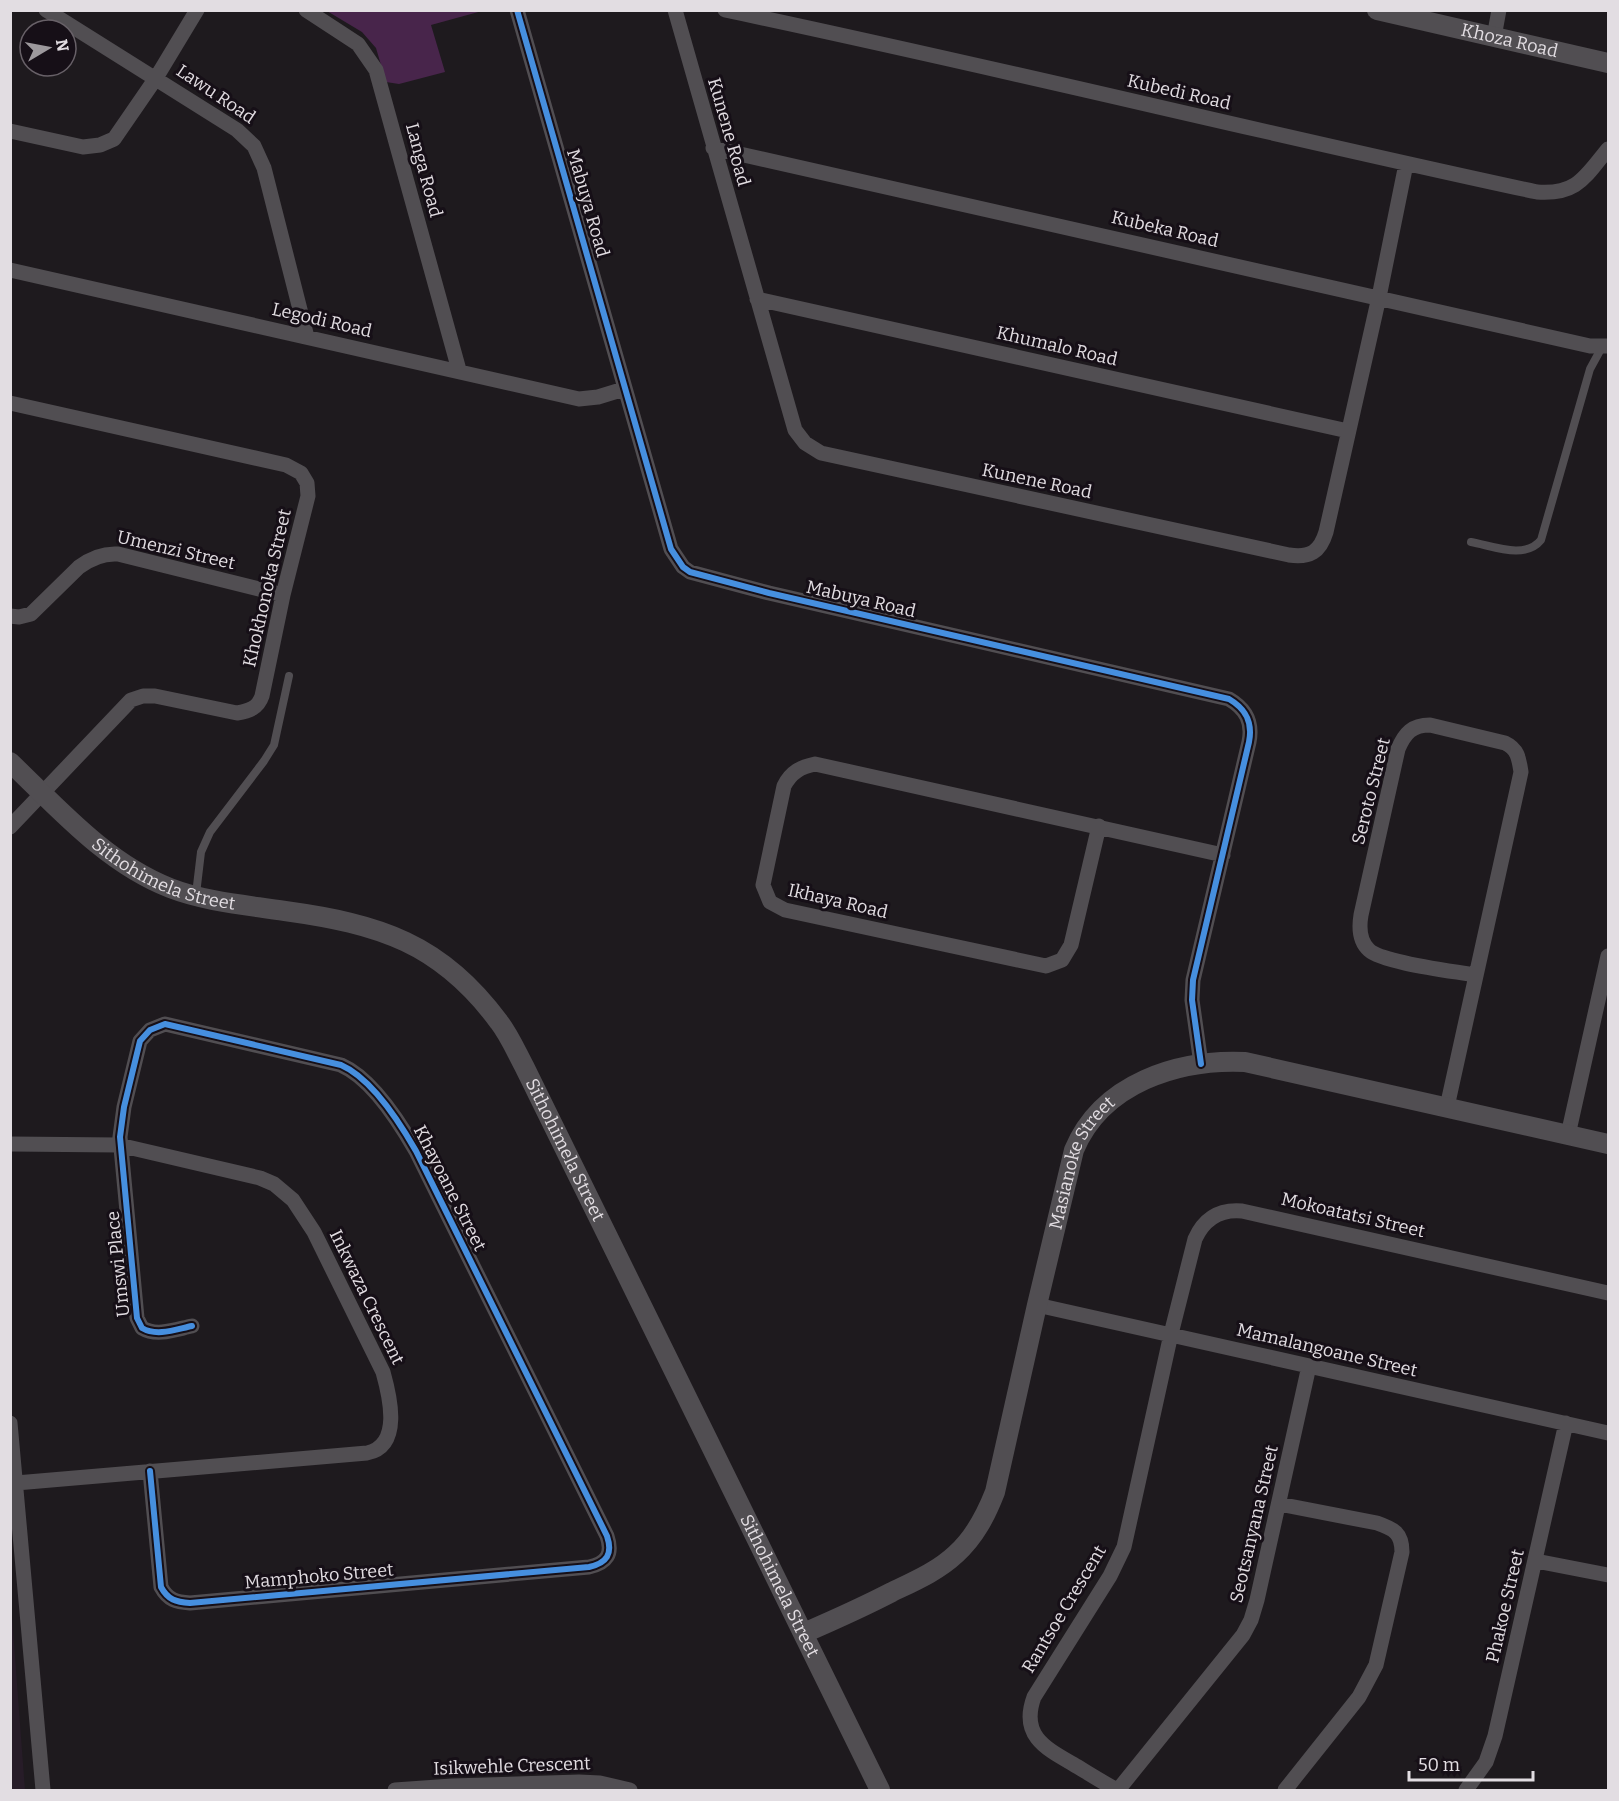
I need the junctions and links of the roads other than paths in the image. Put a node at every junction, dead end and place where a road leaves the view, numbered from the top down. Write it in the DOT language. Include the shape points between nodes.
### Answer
graph roads {
  1 [pos="46,10"];
  2 [pos="197,10"];
  3 [pos="306,10"];
  4 [pos="517,10"];
  5 [pos="675,10"];
  6 [pos="725,10"];
  7 [pos="1377,10"];
  8 [pos="1499,10"];
  9 [pos="1494,37"];
  10 [pos="1608,63"];
  11 [pos="156,78"];
  12 [pos="10,131"];
  13 [pos="713,148"];
  14 [pos="1608,149"];
  15 [pos="1406,164"];
  16 [pos="10,270"];
  17 [pos="1379,297"];
  18 [pos="757,299"];
  19 [pos="307,337"];
  20 [pos="1605,346"];
  21 [pos="459,370"];
  22 [pos="624,389"];
  23 [pos="10,403"];
  24 [pos="1348,431"];
  25 [pos="1471,542"];
  26 [pos="283,595"];
  27 [pos="10,616"];
  28 [pos="289,676"];
  29 [pos="10,762"];
  30 [pos="42,792"];
  31 [pos="1099,826"];
  32 [pos="10,827"];
  33 [pos="1223,855"];
  34 [pos="196,896"];
  35 [pos="1608,956"];
  36 [pos="1475,975"];
  37 [pos="1603,1006"];
  38 [pos="1201,1064"];
  39 [pos="1447,1107"];
  40 [pos="1568,1135"];
  41 [pos="10,1144"];
  42 [pos="1608,1144"];
  43 [pos="119,1145"];
  44 [pos="1608,1293"];
  45 [pos="1037,1305"];
  46 [pos="192,1326"];
  47 [pos="1171,1334"];
  48 [pos="1309,1366"];
  49 [pos="10,1423"];
  50 [pos="1566,1423"];
  51 [pos="1608,1433"];
  52 [pos="150,1471"];
  53 [pos="16,1484"];
  54 [pos="1279,1504"];
  55 [pos="1536,1561"];
  56 [pos="602,1563"];
  57 [pos="1608,1575"];
  58 [pos="804,1633"];
  59 [pos="43,1791"];
  60 [pos="395,1791"];
  61 [pos="630,1791"];
  62 [pos="880,1791"];
  63 [pos="1118,1791"];
  64 [pos="1285,1791"];
  65 [pos="1466,1791"];
  1 -- 11 [label="street, Lawu Road"];
  2 -- 11 [label="street"];
  3 -- 21 [label="street, Langa Road" via="358,44 376,70"];
  4 -- 22 [label="street, Mabuya Road"];
  5 -- 13 [label="street, Kunene Road"];
  6 -- 15 [label="street, Kubedi Road"];
  7 -- 9 [label="street, Khoza Road"];
  8 -- 9 [label="street"];
  9 -- 10 [label="street, Khoza Road"];
  11 -- 12 [label="street" via="119,134 100,145 76,146"];
  11 -- 19 [label="street, Lawu Road" via="237,130 254,146 264,168"];
  13 -- 17 [label="street, Kubeka Road"];
  13 -- 18 [label="street, Kunene Road"];
  14 -- 15 [label="street, Kubedi Road" via="1579,182 1555,193"];
  15 -- 17 [label="street, Kunene Road"];
  16 -- 19 [label="street, Legodi Road"];
  17 -- 20 [label="street, Kubeka Road" via="1590,346"];
  17 -- 24 [label="street, Kunene Road"];
  18 -- 24 [label="street, Khumalo Road"];
  18 -- 24 [label="street, Kunene Road" via="795,430 805,443 832,456 1306,556 1314,554 1323,541"];
  19 -- 21 [label="street, Legodi Road"];
  20 -- 25 [label="lane" via="1590,369 1541,540 1524,550"];
  21 -- 22 [label="street, Legodi Road" via="579,399"];
  22 -- 33 [label="street, Mabuya Road" via="671,549 690,572 1215,695 1238,704 1250,721 1251,732"];
  23 -- 26 [label="street, Khokhonoka Street" via="297,469 307,483 308,496"];
  26 -- 27 [label="street, Umenzi Street" via="105,554 86,561 31,614"];
  26 -- 30 [label="street, Khokhonoka Street" via="258,705 237,712 155,696 131,700"];
  28 -- 34 [label="lane" via="274,745 210,832 201,852"];
  29 -- 30 [label="street, Sithohimela Street"];
  30 -- 32 [label="street, Khokhonoka Street"];
  30 -- 34 [label="street, Sithohimela Street" via="120,861 169,888"];
  31 -- 31 [label="street, Ikhaya Road" via="822,764 808,765 791,774 784,786 763,885 770,902 785,910 1051,966 1062,960 1071,945"];
  31 -- 33 [label="street, Ikhaya Road"];
  33 -- 38 [label="street, Mabuya Road" via="1193,980"];
  34 -- 58 [label="street, Sithohimela Street" via="343,921 388,934 431,954 487,1007 524,1066"];
  35 -- 37 [label="street"];
  36 -- 36 [label="street, Seroto Street" via="1519,784 1520,759 1511,746 1494,739 1421,725 1407,732 1398,749 1361,915 1361,935 1370,952 1386,958"];
  36 -- 39 [label="street, Seroto Street"];
  37 -- 40 [label="street"];
  38 -- 39 [label="street, Masianoke Street" via="1245,1062"];
  38 -- 45 [label="street, Masianoke Street" via="1178,1067 1129,1088 1088,1123 1074,1149"];
  39 -- 40 [label="street, Masianoke Street"];
  40 -- 42 [label="street, Masianoke Street"];
  41 -- 43 [label="street, Inkwaza Crescent"];
  43 -- 46 [label="street, Umswi Place" via="137,1318 142,1328 152,1332"];
  43 -- 52 [label="street, Inkwaza Crescent" via="260,1179 293,1200 314,1232 383,1372 389,1402 387,1440 373,1452"];
  43 -- 56 [label="street, Khayoane Street" via="140,1041 147,1032 165,1024 330,1062 360,1077 403,1128 416,1151 607,1536 610,1551"];
  44 -- 47 [label="street, Mokoatatsi Street" via="1233,1210 1217,1214 1201,1226"];
  45 -- 47 [label="street, Mamalangoane Street"];
  45 -- 58 [label="street, Masianoke Street" via="995,1492 978,1529 956,1554 930,1574"];
  47 -- 48 [label="street, Mamalangoane Street"];
  47 -- 63 [label="street, Rantsoe Crescent" via="1124,1547 1110,1576 1034,1696 1031,1708 1034,1732 1045,1748"];
  48 -- 50 [label="street, Mamalangoane Street"];
  48 -- 54 [label="street, Seotsanyana Street"];
  49 -- 53 [label="street"];
  50 -- 51 [label="street, Mamalangoane Street"];
  50 -- 55 [label="street, Phakoe Street"];
  52 -- 53 [label="street, Inkwaza Crescent"];
  52 -- 56 [label="street, Mamphoko Street" via="161,1587 166,1596 178,1601 190,1603"];
  53 -- 59 [label="street"];
  54 -- 63 [label="street, Seotsanyana Street" via="1248,1626"];
  54 -- 64 [label="street" via="1392,1528 1399,1534 1402,1552 1371,1677"];
  55 -- 57 [label="street"];
  55 -- 65 [label="street, Phakoe Street" via="1492,1749"];
  58 -- 62 [label="street, Sithohimela Street"];
  60 -- 61 [label="street, Isikwehle Crescent" via="579,1782"];
}
